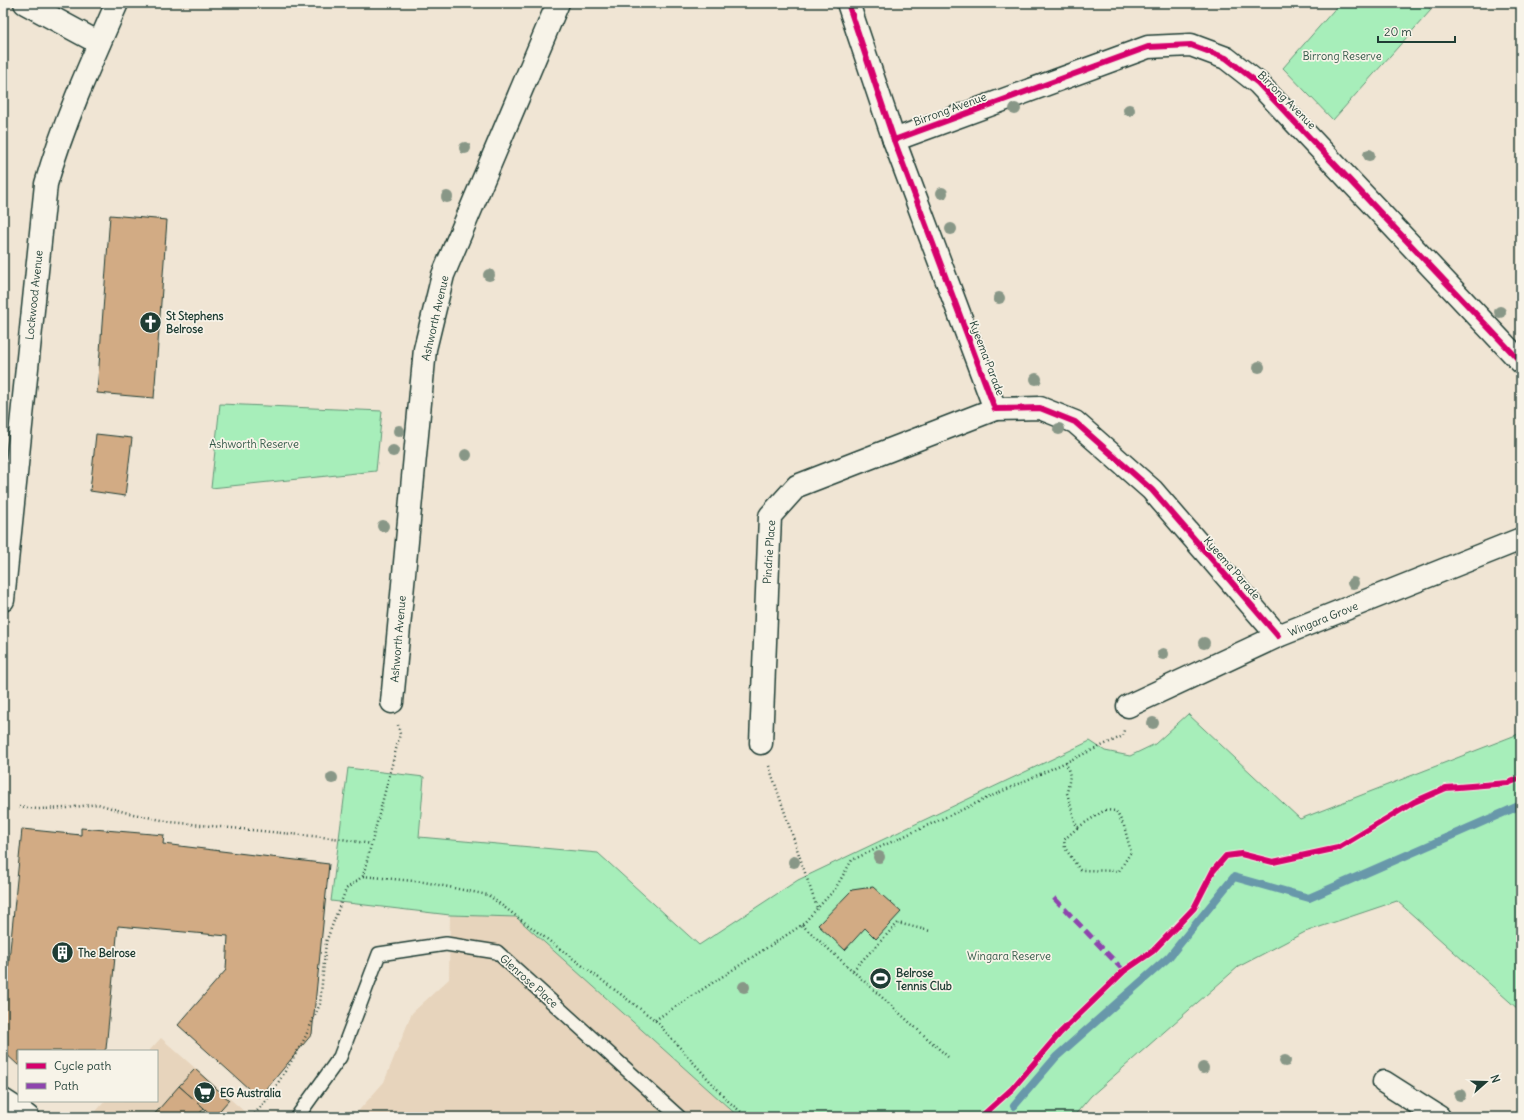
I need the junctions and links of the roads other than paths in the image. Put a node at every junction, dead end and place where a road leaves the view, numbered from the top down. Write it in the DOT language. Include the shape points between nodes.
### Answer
graph roads {
  1 [pos="25,3"];
  2 [pos="117,3"];
  3 [pos="558,3"];
  4 [pos="848,3"];
  5 [pos="99,43"];
  6 [pos="894,140"];
  7 [pos="1521,362"];
  8 [pos="995,409"];
  9 [pos="1521,539"];
  10 [pos="3,600"];
  11 [pos="1278,636"];
  12 [pos="392,702"];
  13 [pos="1128,706"];
  14 [pos="761,743"];
  15 [pos="1384,1082"];
  16 [pos="3,1100"];
  17 [pos="28,1117"];
  18 [pos="297,1117"];
  19 [pos="679,1117"];
  20 [pos="1439,1117"];
  1 -- 5 [label="street"];
  2 -- 5 [label="street, Lockwood Avenue"];
  3 -- 12 [label="street, Ashworth Avenue" via="443,275 425,349"];
  4 -- 6 [label="street, Kyeema Parade"];
  5 -- 10 [label="street, Lockwood Avenue" via="46,184"];
  6 -- 7 [label="street, Birrong Avenue" via="1148,47 1191,45 1226,58 1258,83"];
  6 -- 8 [label="street, Kyeema Parade"];
  8 -- 11 [label="street, Kyeema Parade" via="1040,408 1075,422 1152,490"];
  8 -- 14 [label="street, Pindrie Place" via="797,486 770,516"];
  9 -- 11 [label="street, Wingara Grove"];
  11 -- 13 [label="street, Wingara Grove"];
  15 -- 20 [label="street"];
  16 -- 17 [label="street"];
  18 -- 19 [label="lane, Glenrose Place" via="340,1057 380,954 446,944 497,952"];
}
